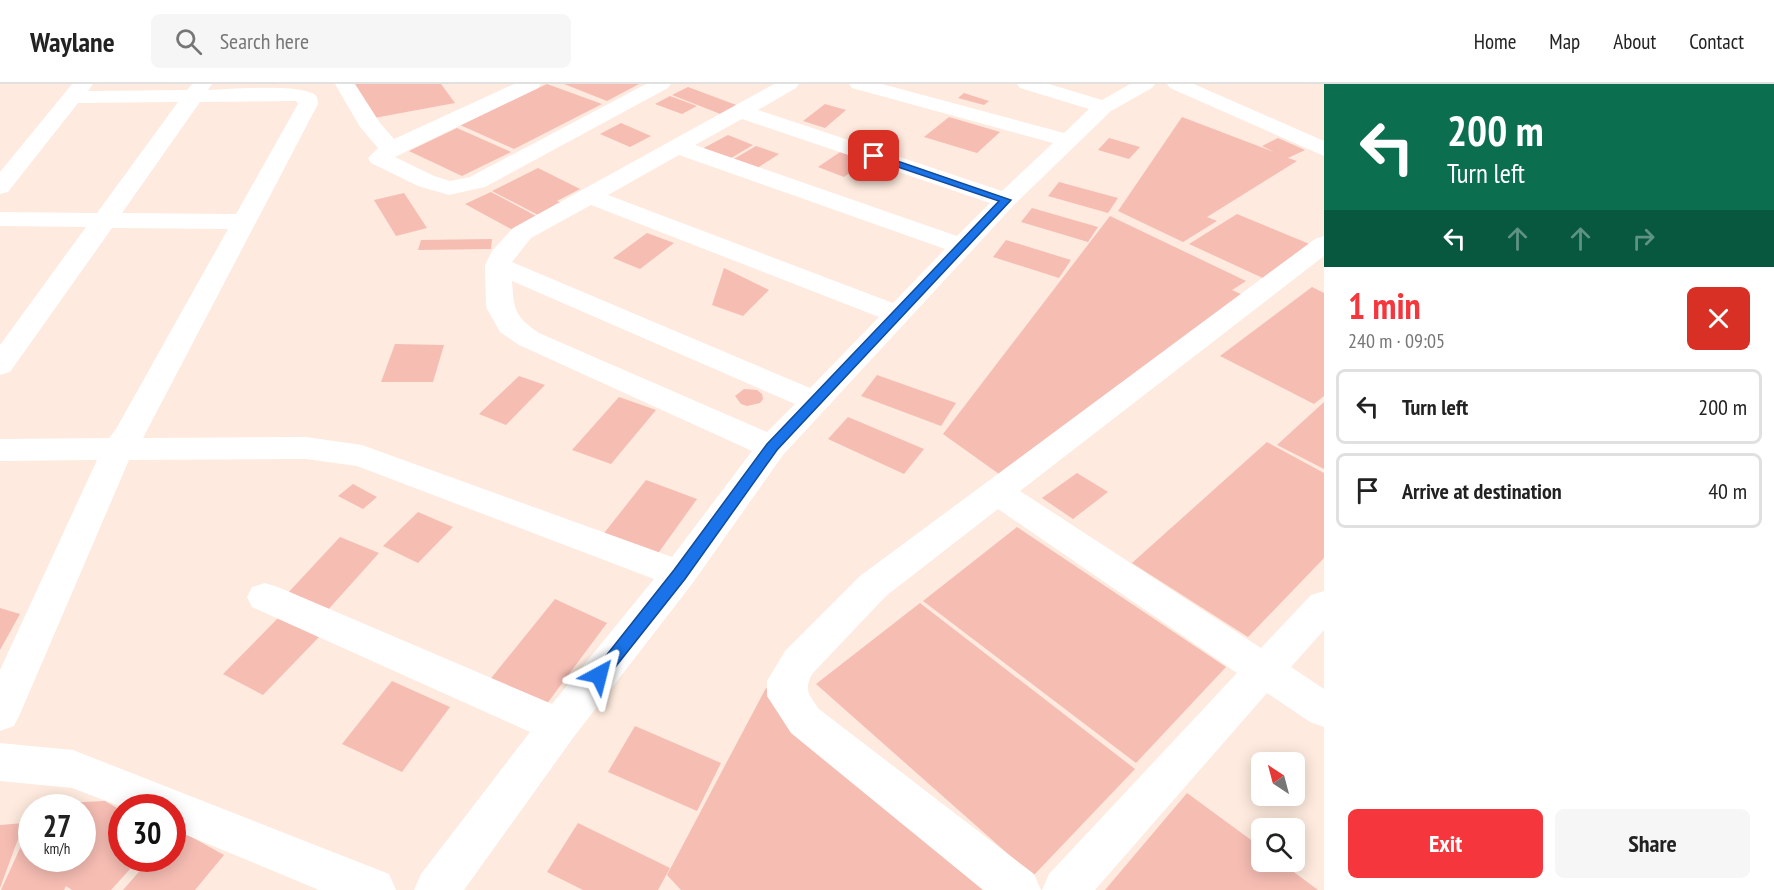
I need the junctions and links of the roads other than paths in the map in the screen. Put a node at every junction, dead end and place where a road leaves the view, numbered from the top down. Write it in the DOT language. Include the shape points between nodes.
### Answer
graph roads {
  1 [pos="345,84"];
  2 [pos="475,84"];
  3 [pos="531,84"];
  4 [pos="661,84"];
  5 [pos="789,84"];
  6 [pos="858,84"];
  7 [pos="1028,84"];
  8 [pos="1145,84"];
  9 [pos="1177,84"];
  10 [pos="198,90"];
  11 [pos="78,91"];
  12 [pos="490,103"];
  13 [pos="1104,107"];
  14 [pos="743,112"];
  15 [pos="1069,141"];
  16 [pos="679,147"];
  17 [pos="391,148"];
  18 [pos="1324,148"];
  19 [pos="0,187"];
  20 [pos="590,196"];
  21 [pos="1006,200"];
  22 [pos="0,219"];
  23 [pos="104,220"];
  24 [pos="245,222"];
  25 [pos="1324,244"];
  26 [pos="963,247"];
  27 [pos="498,265"];
  28 [pos="898,315"];
  29 [pos="0,366"];
  30 [pos="816,402"];
  31 [pos="772,447"];
  32 [pos="118,449"];
  33 [pos="0,450"];
  34 [pos="997,492"];
  35 [pos="680,574"];
  36 [pos="265,597"];
  37 [pos="1324,604"];
  38 [pos="1264,670"];
  39 [pos="1324,710"];
  40 [pos="0,714"];
  41 [pos="559,726"];
  42 [pos="0,762"];
  43 [pos="138,794"];
  44 [pos="186,813"];
  45 [pos="373,890"];
  46 [pos="437,890"];
  47 [pos="1018,890"];
  48 [pos="1065,890"];
  1 -- 17 [label="street" via="372,127"];
  2 -- 12 [label="street"];
  3 -- 12 [label="street"];
  4 -- 17 [label="street" via="477,182 449,189 378,158"];
  5 -- 14 [label="street"];
  6 -- 15 [label="street"];
  7 -- 13 [label="street"];
  8 -- 13 [label="street"];
  9 -- 18 [label="street"];
  10 -- 11 [label="street"];
  10 -- 23 [label="street"];
  10 -- 24 [label="street" via="307,98 308,104"];
  11 -- 19 [label="street"];
  12 -- 17 [label="street"];
  13 -- 15 [label="street"];
  14 -- 16 [label="street"];
  14 -- 21 [label="street"];
  15 -- 21 [label="street"];
  16 -- 20 [label="street"];
  16 -- 26 [label="street"];
  20 -- 27 [label="street" via="522,233"];
  20 -- 28 [label="street"];
  21 -- 26 [label="street"];
  22 -- 23 [label="street"];
  23 -- 24 [label="street"];
  23 -- 29 [label="street"];
  24 -- 32 [label="street"];
  25 -- 34 [label="street"];
  26 -- 28 [label="street"];
  27 -- 30 [label="street"];
  27 -- 31 [label="street" via="500,307 510,326 529,339"];
  28 -- 30 [label="street"];
  30 -- 31 [label="street"];
  31 -- 35 [label="street"];
  32 -- 33 [label="street"];
  32 -- 35 [label="street" via="306,448 362,456"];
  32 -- 40 [label="street"];
  34 -- 38 [label="street"];
  34 -- 47 [label="street" via="873,586 798,662 788,681 787,696 806,721"];
  35 -- 41 [label="street"];
  36 -- 41 [label="street"];
  37 -- 38 [label="street"];
  38 -- 39 [label="street"];
  38 -- 48 [label="street"];
  41 -- 46 [label="street"];
  42 -- 43 [label="street" via="73,769"];
  44 -- 45 [label="street"];
}
